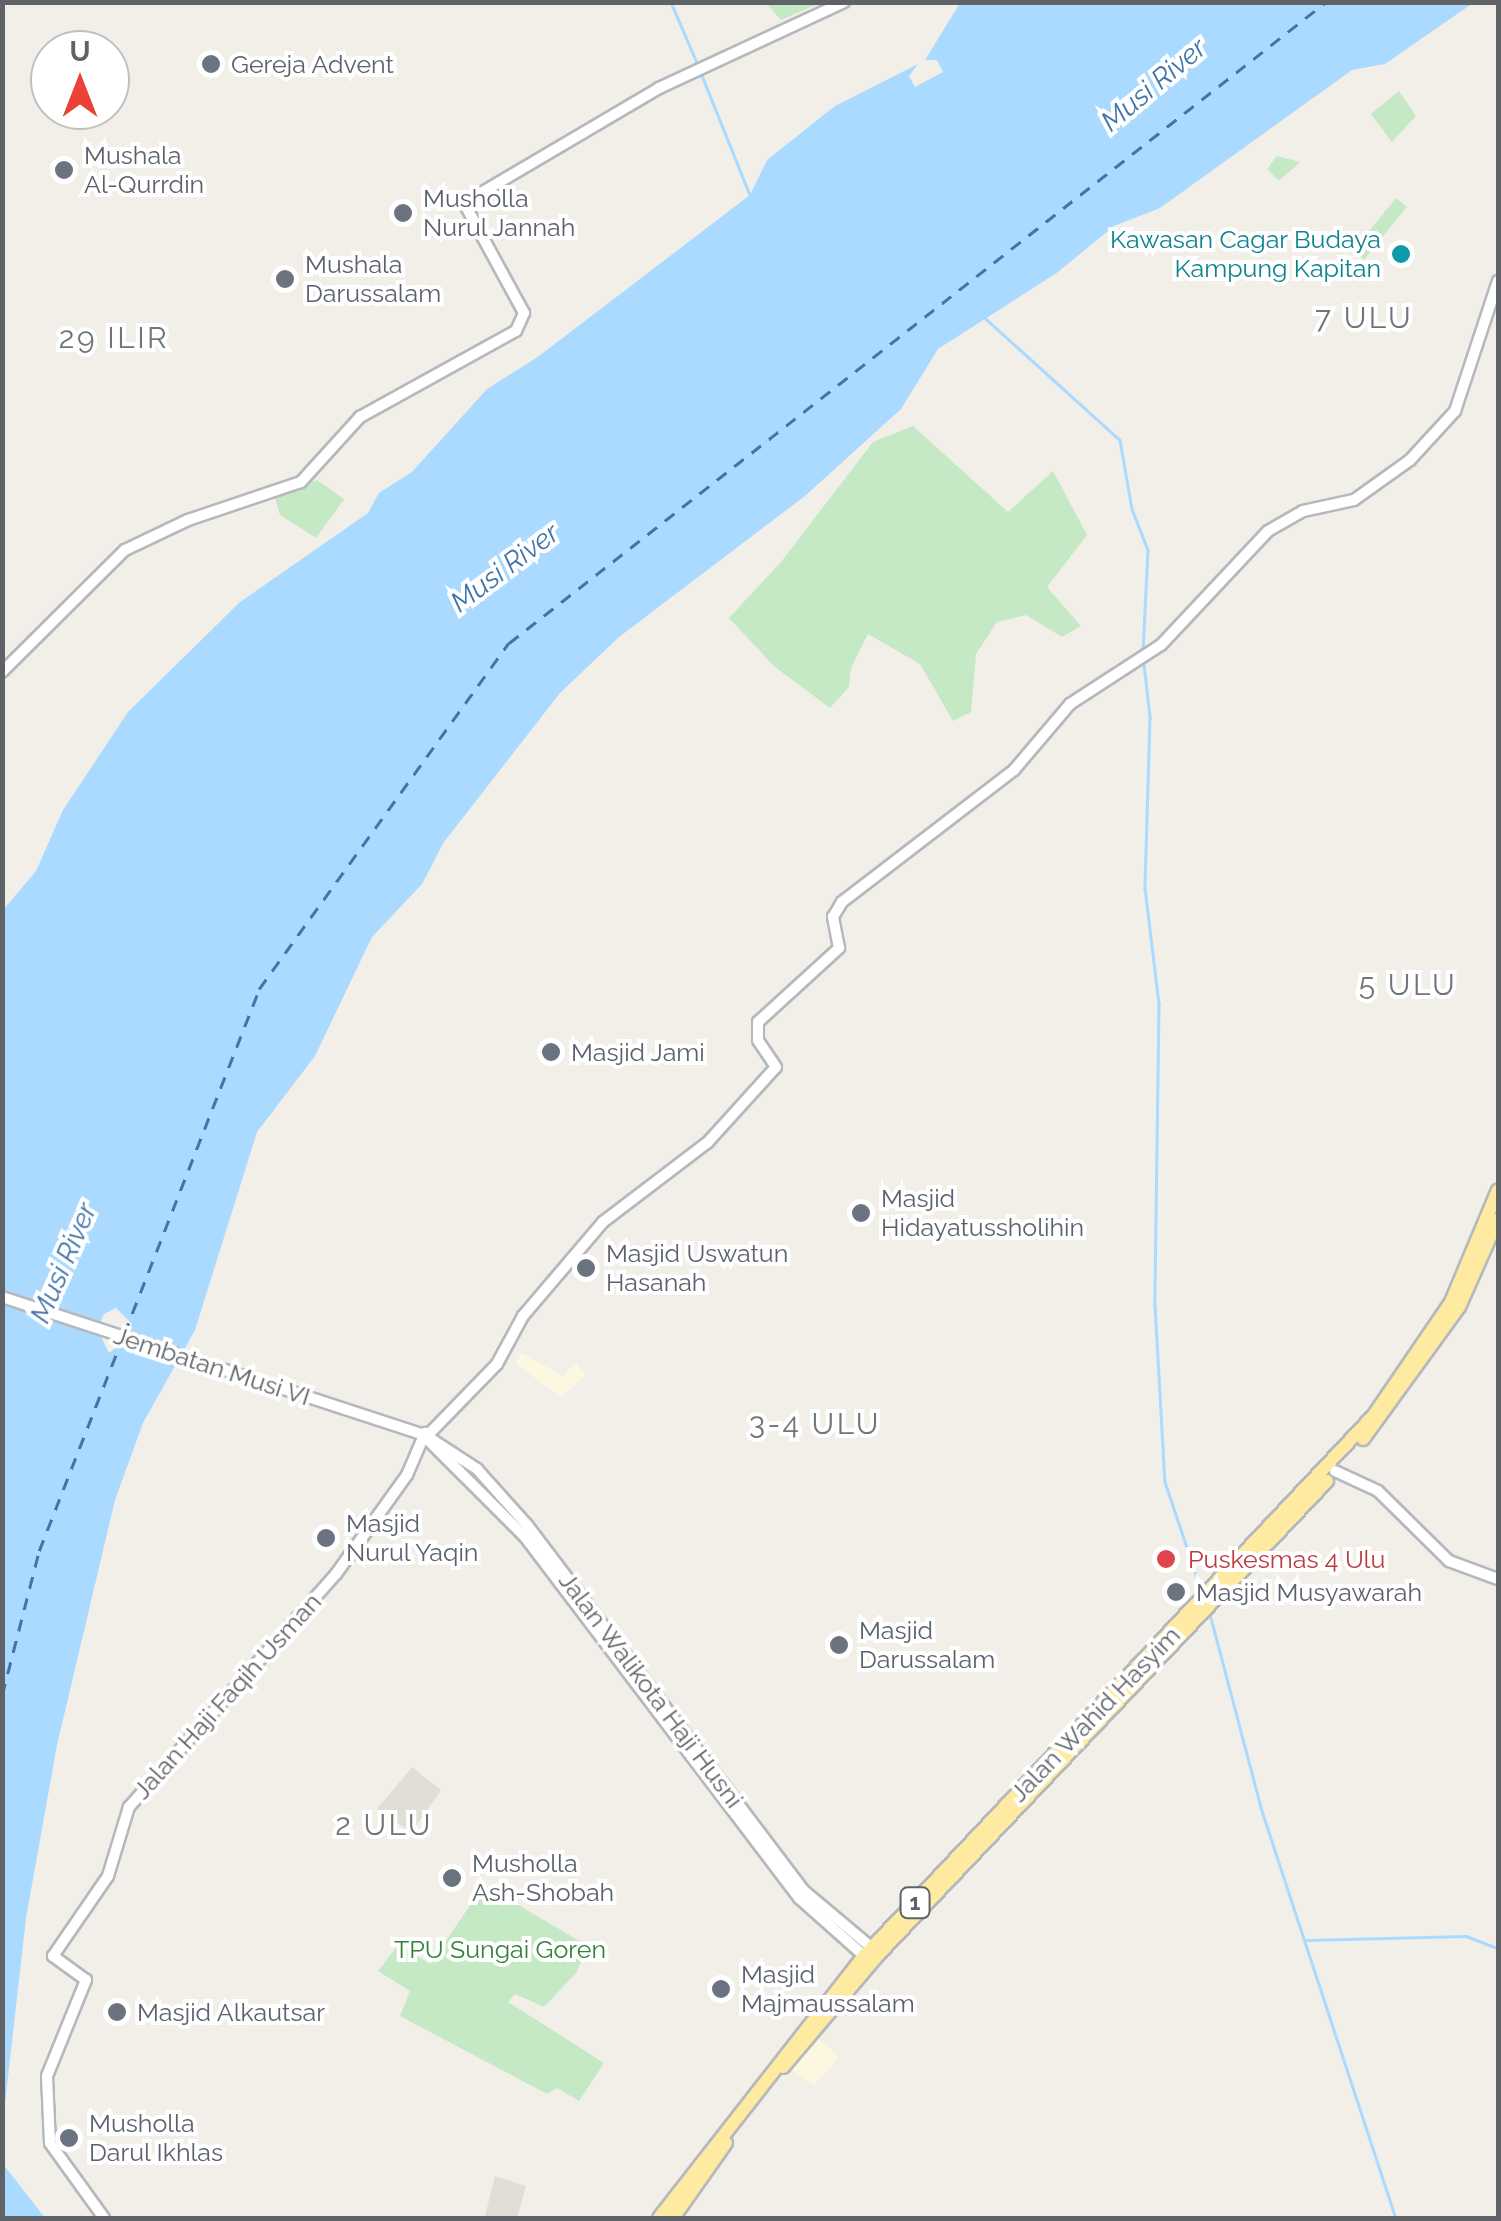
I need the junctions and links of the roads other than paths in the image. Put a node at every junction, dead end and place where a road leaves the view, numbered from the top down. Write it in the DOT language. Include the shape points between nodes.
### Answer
graph roads {
  1 [pos="844,2"];
  2 [pos="1498,281"];
  3 [pos="2,672"];
  4 [pos="1498,1190"];
  5 [pos="1498,1219"];
  6 [pos="2,1297"];
  7 [pos="426,1437"];
  8 [pos="1335,1471"];
  9 [pos="1498,1579"];
  10 [pos="1214,1597"];
  11 [pos="981,1840"];
  12 [pos="868,1952"];
  13 [pos="104,2218"];
  14 [pos="660,2218"];
  15 [pos="673,2218"];
  1 -- 3 [label="street" via="682,77 464,203 524,313 522,324 355,421 301,482 188,520 126,550"];
  2 -- 7 [label="street, Jalan Haji Faqih Usman" via="1455,412 1410,460 1364,495 1307,510 1255,542 1155,650 1070,704 1014,770 842,902 832,917 839,948 756,1027 776,1067 713,1137 603,1222 464,1401"];
  4 -- 10 [label="highway, Jalan Wahid Hasyim / 1" via="1451,1302 1397,1382"];
  5 -- 8 [label="highway, Jalan Wahid Hasyim / 1" via="1476,1276 1438,1339"];
  6 -- 7 [label="street, Jembatan Musi VI"];
  7 -- 12 [label="street, Jalan Walikota Haji Husni" via="526,1537 799,1898"];
  7 -- 13 [label="street, Jalan Haji Faqih Usman" via="336,1574 255,1662 220,1713 180,1746 129,1807 108,1876 52,1956 86,1980 60,2030 45,2098 53,2152"];
  8 -- 9 [label="street" via="1378,1490 1449,1562"];
  8 -- 10 [label="highway, Jalan Wahid Hasyim / 1"];
  10 -- 11 [label="highway, Jalan Wahid Hasyim / 1"];
  11 -- 12 [label="highway, Jalan Wahid Hasyim / 1"];
  11 -- 15 [label="highway, Jalan Wahid Hasyim / 1" via="783,2067"];
  12 -- 14 [label="highway, Jalan Wahid Hasyim / 1"];
}
